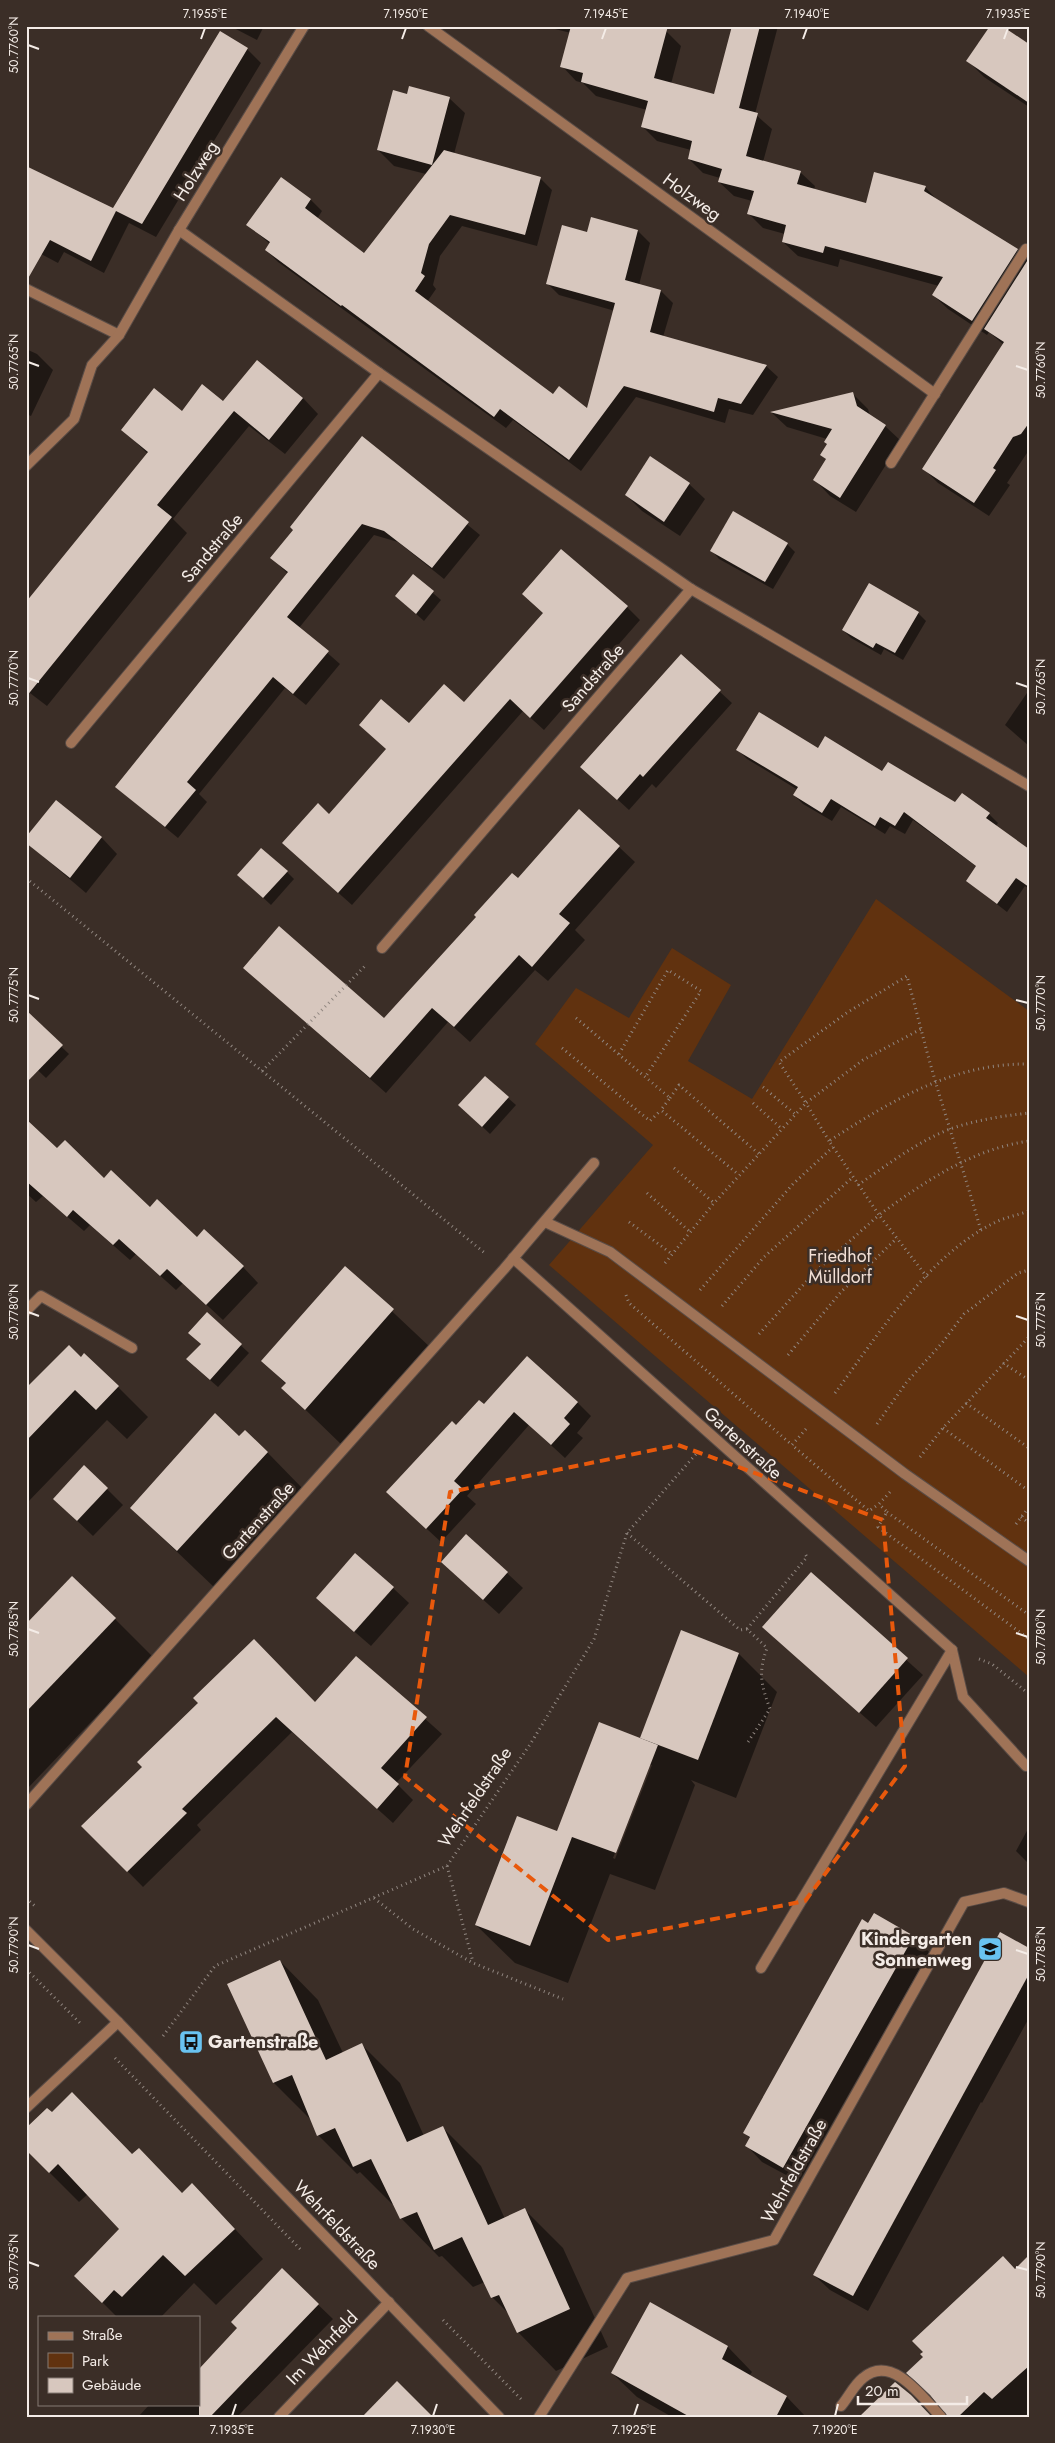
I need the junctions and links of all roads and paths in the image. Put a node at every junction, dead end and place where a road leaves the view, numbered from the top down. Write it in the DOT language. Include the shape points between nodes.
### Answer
graph roads {
  1 [pos="304,26"];
  2 [pos="428,26"];
  3 [pos="178,230"];
  4 [pos="1026,249"];
  5 [pos="26,289"];
  6 [pos="119,335"];
  7 [pos="379,373"];
  8 [pos="935,394"];
  9 [pos="891,463"];
  10 [pos="26,466"];
  11 [pos="691,589"];
  12 [pos="71,743"];
  13 [pos="1029,786"];
  14 [pos="26,878"];
  15 [pos="382,948"];
  16 [pos="576,1018"];
  17 [pos="921,1030"];
  18 [pos="562,1048"];
  19 [pos="619,1054"];
  20 [pos="1029,1064"];
  21 [pos="262,1071"];
  22 [pos="646,1076"];
  23 [pos="934,1081"];
  24 [pos="763,1086"];
  25 [pos="670,1098"];
  26 [pos="753,1103"];
  27 [pos="806,1103"];
  28 [pos="661,1110"];
  29 [pos="1029,1113"];
  30 [pos="795,1114"];
  31 [pos="782,1129"];
  32 [pos="951,1129"];
  33 [pos="829,1141"];
  34 [pos="1029,1141"];
  35 [pos="833,1147"];
  36 [pos="759,1154"];
  37 [pos="962,1161"];
  38 [pos="594,1163"];
  39 [pos="674,1168"];
  40 [pos="739,1174"];
  41 [pos="853,1177"];
  42 [pos="858,1185"];
  43 [pos="647,1193"];
  44 [pos="714,1203"];
  45 [pos="1029,1211"];
  46 [pos="879,1215"];
  47 [pos="545,1222"];
  48 [pos="629,1222"];
  49 [pos="689,1230"];
  50 [pos="981,1232"];
  51 [pos="897,1238"];
  52 [pos="610,1252"];
  53 [pos="672,1254"];
  54 [pos="513,1258"];
  55 [pos="504,1269"];
  56 [pos="1029,1270"];
  57 [pos="927,1277"];
  58 [pos="649,1283"];
  59 [pos="684,1309"];
  60 [pos="26,1311"];
  61 [pos="706,1326"];
  62 [pos="1029,1337"];
  63 [pos="132,1348"];
  64 [pos="742,1353"];
  65 [pos="1003,1363"];
  66 [pos="771,1374"];
  67 [pos="1029,1380"];
  68 [pos="966,1404"];
  69 [pos="822,1412"];
  70 [pos="943,1428"];
  71 [pos="712,1437"];
  72 [pos="864,1442"];
  73 [pos="792,1445"];
  74 [pos="1029,1448"];
  75 [pos="905,1474"];
  76 [pos="1029,1491"];
  77 [pos="879,1504"];
  78 [pos="888,1512"];
  79 [pos="1021,1517"];
  80 [pos="1029,1523"];
  81 [pos="627,1533"];
  82 [pos="800,1544"];
  83 [pos="1029,1562"];
  84 [pos="1029,1615"];
  85 [pos="747,1629"];
  86 [pos="1029,1639"];
  87 [pos="952,1650"];
  88 [pos="1029,1694"];
  89 [pos="746,1745"];
  90 [pos="1026,1766"];
  91 [pos="26,1805"];
  92 [pos="447,1866"];
  93 [pos="374,1898"];
  94 [pos="1029,1902"];
  95 [pos="26,1930"];
  96 [pos="473,1963"];
  97 [pos="26,1968"];
  98 [pos="761,1968"];
  99 [pos="563,1999"];
  100 [pos="118,2022"];
  101 [pos="98,2040"];
  102 [pos="150,2056"];
  103 [pos="26,2108"];
  104 [pos="303,2252"];
  105 [pos="389,2302"];
  106 [pos="841,2406"];
  107 [pos="279,2417"];
  108 [pos="499,2417"];
  109 [pos="539,2417"];
  110 [pos="941,2417"];
  1 -- 3 [label="street, Holzweg"];
  2 -- 8 [label="street, Holzweg"];
  3 -- 6 [label="street, Holzweg"];
  3 -- 7 [label="street"];
  4 -- 8 [label="street"];
  5 -- 6 [label="street"];
  6 -- 10 [label="street, Holzweg" via="92,365 74,418"];
  7 -- 11 [label="street"];
  7 -- 12 [label="street, Sandstraße"];
  8 -- 9 [label="street"];
  11 -- 13 [label="street"];
  11 -- 15 [label="street, Sandstraße"];
  14 -- 21 [label="path"];
  15 -- 21 [label="path"];
  16 -- 19 [label="path"];
  17 -- 23 [label="path"];
  17 -- 27 [label="path" via="863,1060"];
  17 -- 27 [label="path" via="907,976 848,1012 779,1062"];
  18 -- 28 [label="path" via="650,1121"];
  19 -- 22 [label="path"];
  19 -- 22 [label="path" via="668,970 701,991"];
  20 -- 23 [label="path" via="1005,1063"];
  21 -- 55 [label="path"];
  22 -- 25 [label="path"];
  23 -- 32 [label="path"];
  23 -- 33 [label="path" via="880,1108"];
  24 -- 30 [label="path"];
  25 -- 28 [label="path"];
  25 -- 36 [label="path" via="679,1085"];
  26 -- 31 [label="path"];
  27 -- 30 [label="path"];
  27 -- 33 [label="path"];
  28 -- 40 [label="path"];
  29 -- 32 [label="path" via="993,1117"];
  30 -- 31 [label="path"];
  31 -- 36 [label="path"];
  32 -- 37 [label="path"];
  32 -- 42 [label="path" via="897,1158"];
  33 -- 35 [label="path"];
  34 -- 37 [label="path" via="994,1147"];
  35 -- 41 [label="path"];
  35 -- 59 [label="path" via="793,1184"];
  36 -- 40 [label="path"];
  37 -- 46 [label="path"];
  37 -- 50 [label="path"];
  38 -- 47 [label="street, Gartenstraße"];
  39 -- 44 [label="path"];
  40 -- 44 [label="path"];
  41 -- 42 [label="path"];
  41 -- 61 [label="path" via="764,1257"];
  42 -- 46 [label="path"];
  43 -- 49 [label="path"];
  44 -- 49 [label="path"];
  45 -- 50 [label="path" via="996,1222"];
  46 -- 51 [label="path"];
  46 -- 64 [label="path" via="814,1273"];
  47 -- 52 [label="street"];
  47 -- 54 [label="street, Gartenstraße"];
  48 -- 53 [label="path"];
  49 -- 53 [label="path"];
  50 -- 57 [label="path" via="965,1241"];
  51 -- 57 [label="path"];
  51 -- 66 [label="path" via="841,1292"];
  52 -- 58 [label="street"];
  52 -- 73 [label="path" via="629,1303"];
  53 -- 58 [label="path"];
  54 -- 55 [label="street, Gartenstraße"];
  54 -- 71 [label="street, Gartenstraße"];
  55 -- 91 [label="street, Gartenstraße"];
  56 -- 72 [label="path" via="1018,1273 964,1314 906,1383"];
  57 -- 69 [label="path" via="882,1328"];
  58 -- 59 [label="street"];
  59 -- 61 [label="street"];
  60 -- 63 [label="street" via="41,1296"];
  61 -- 64 [label="street"];
  62 -- 65 [label="path"];
  64 -- 66 [label="street"];
  65 -- 67 [label="path"];
  65 -- 68 [label="path"];
  66 -- 69 [label="street"];
  68 -- 70 [label="path"];
  68 -- 74 [label="path"];
  69 -- 72 [label="street"];
  69 -- 73 [label="path"];
  70 -- 75 [label="path"];
  70 -- 76 [label="path"];
  71 -- 81 [label="path, Wehrfeldstraße"];
  71 -- 87 [label="street, Gartenstraße"];
  72 -- 75 [label="street"];
  73 -- 77 [label="path" via="869,1511"];
  75 -- 77 [label="path"];
  75 -- 83 [label="street"];
  77 -- 78 [label="path"];
  78 -- 84 [label="path"];
  78 -- 86 [label="path" via="878,1527"];
  79 -- 80 [label="path"];
  81 -- 85 [label="path" via="740,1630"];
  81 -- 92 [label="path, Wehrfeldstraße" via="594,1638 531,1743"];
  82 -- 85 [label="path" via="807,1557"];
  85 -- 89 [label="path" via="767,1648 761,1664 761,1684 770,1708"];
  87 -- 88 [label="path" via="992,1664"];
  87 -- 90 [label="street" via="963,1697"];
  87 -- 98 [label="street"];
  92 -- 93 [label="path, Wehrfeldstraße"];
  92 -- 96 [label="path"];
  93 -- 96 [label="path" via="412,1929"];
  93 -- 102 [label="path, Wehrfeldstraße" via="215,1966"];
  94 -- 109 [label="street, Wehrfeldstraße" via="1004,1893 964,1902 774,2240 627,2278"];
  95 -- 100 [label="street, Wehrfeldstraße"];
  96 -- 99 [label="path"];
  97 -- 101 [label="path"];
  100 -- 101 [label="street"];
  100 -- 102 [label="street, Wehrfeldstraße"];
  101 -- 103 [label="street"];
  101 -- 104 [label="path"];
  102 -- 105 [label="street, Wehrfeldstraße"];
  105 -- 107 [label="street, Im Wehrfeld"];
  105 -- 108 [label="street, Wehrfeldstraße"];
  106 -- 110 [label="street" via="862,2378 886,2371 898,2373"];
}
